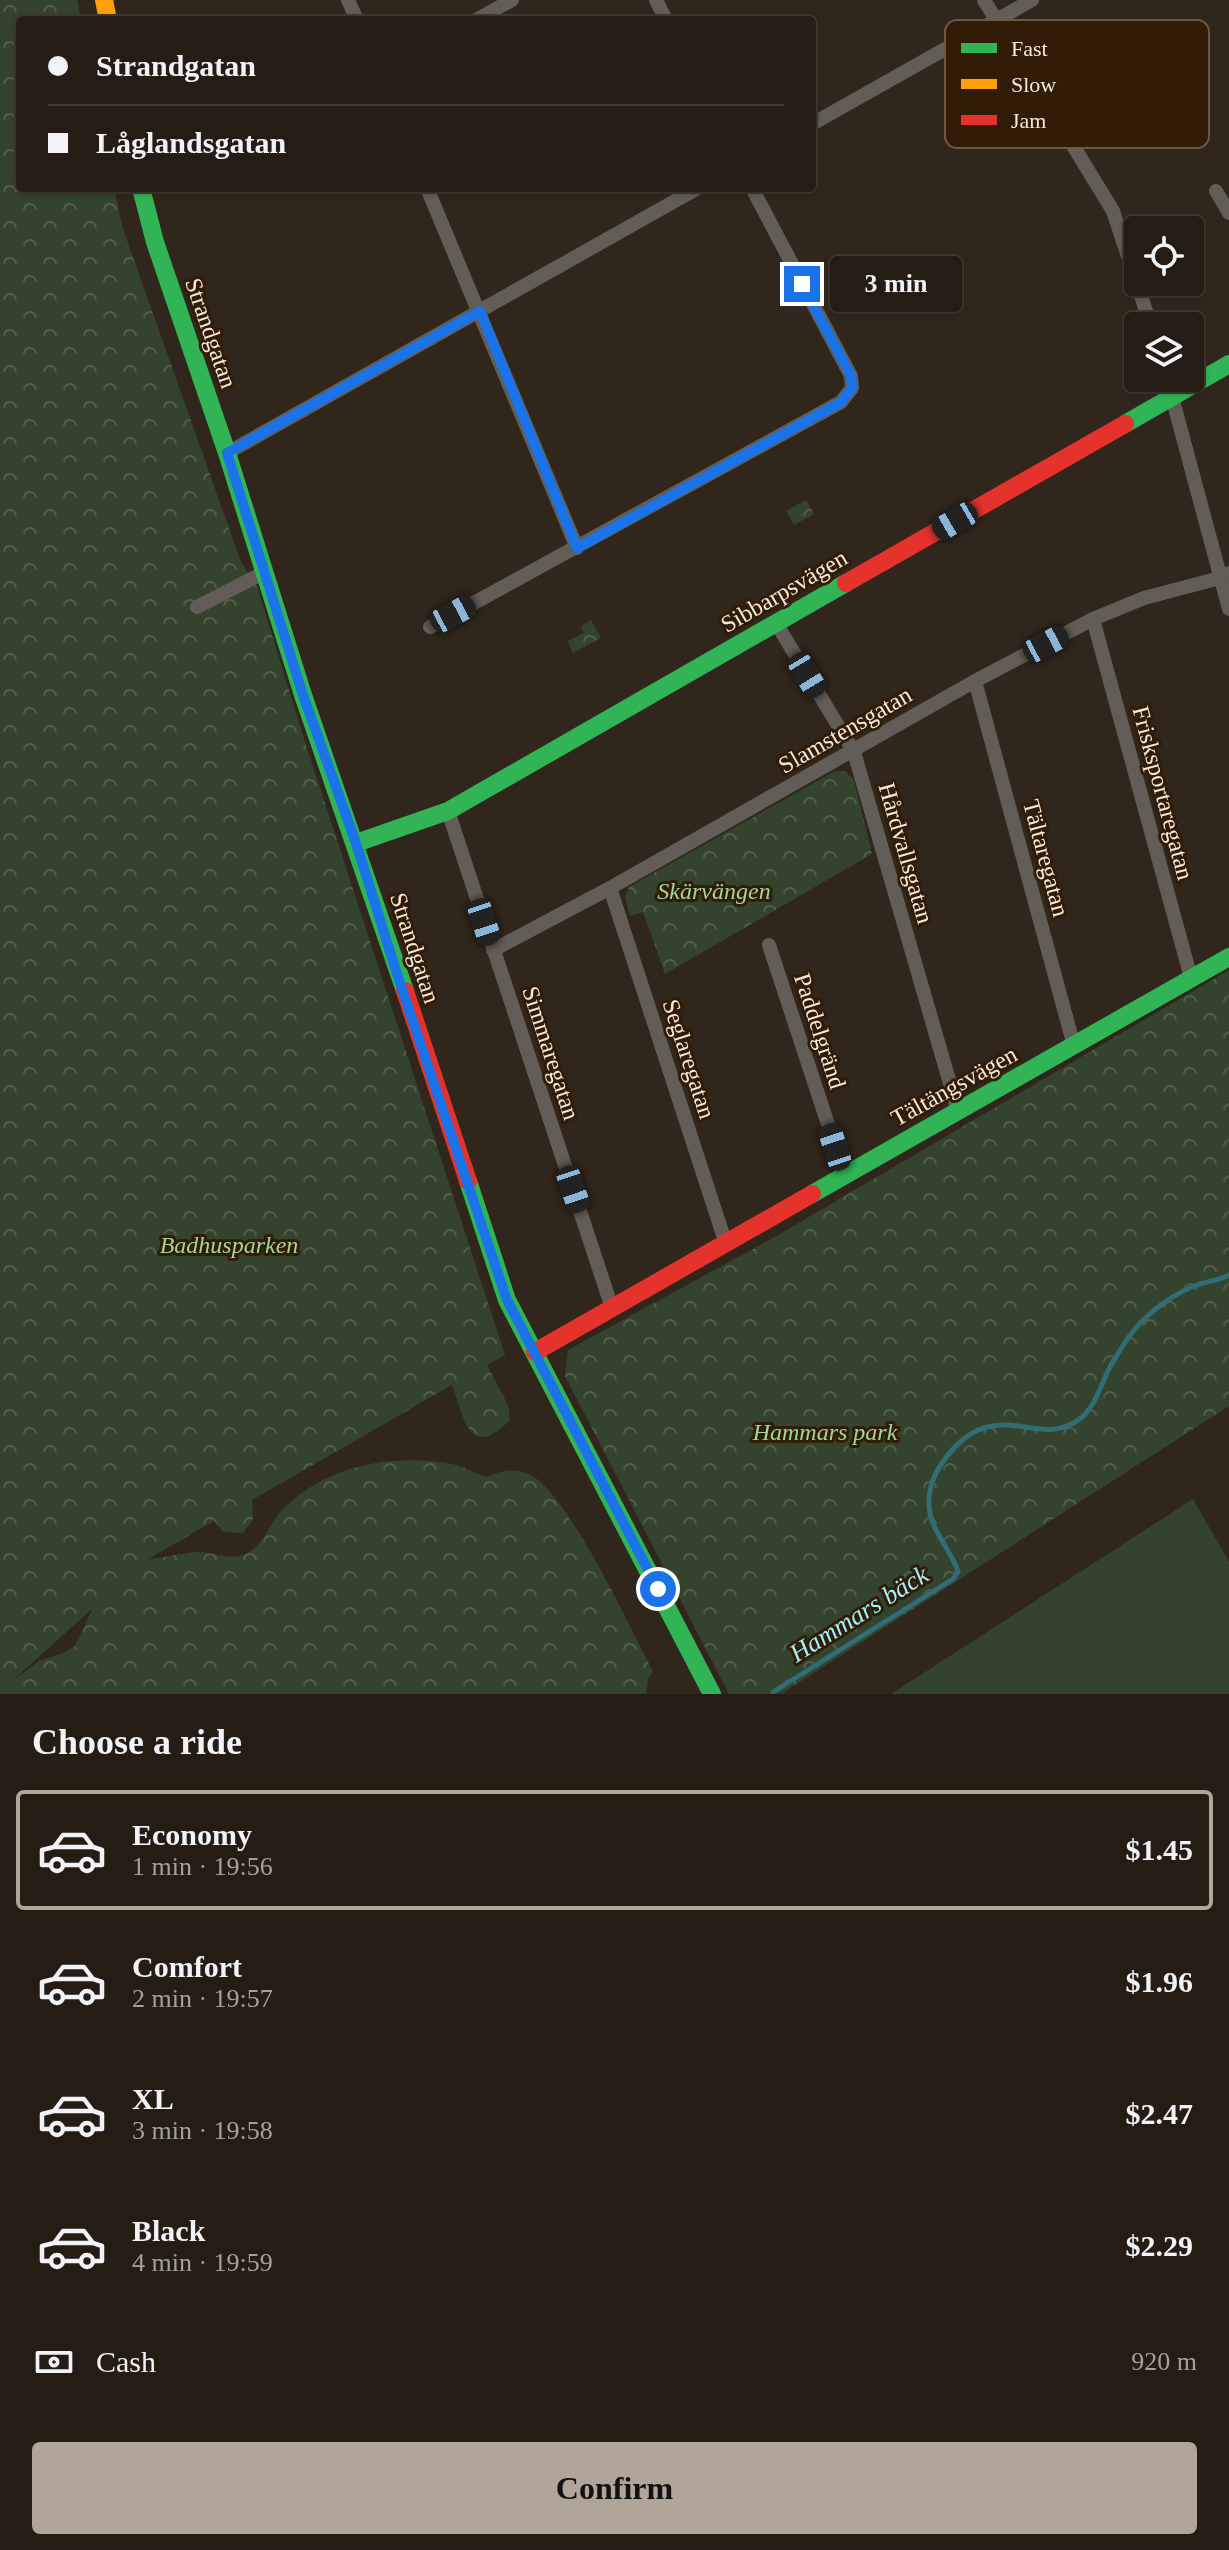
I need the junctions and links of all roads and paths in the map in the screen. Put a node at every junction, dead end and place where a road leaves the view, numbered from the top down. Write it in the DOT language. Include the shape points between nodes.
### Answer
graph roads {
  1 [pos="512,0"];
  2 [pos="984,0"];
  3 [pos="1032,0"];
  4 [pos="483,16"];
  5 [pos="996,20"];
  6 [pos="945,49"];
  7 [pos="816,122"];
  8 [pos="1074,148"];
  9 [pos="1216,191"];
  10 [pos="142,192"];
  11 [pos="429,192"];
  12 [pos="691,192"];
  13 [pos="754,192"];
  14 [pos="1229,213"];
  15 [pos="480,311"];
  16 [pos="1146,312"];
  17 [pos="1229,364"];
  18 [pos="1204,374"];
  19 [pos="1161,392"];
  20 [pos="1170,392"];
  21 [pos="227,453"];
  22 [pos="577,548"];
  23 [pos="263,573"];
  24 [pos="1225,575"];
  25 [pos="197,607"];
  26 [pos="1229,609"];
  27 [pos="1093,619"];
  28 [pos="776,623"];
  29 [pos="430,627"];
  30 [pos="975,681"];
  31 [pos="854,752"];
  32 [pos="448,811"];
  33 [pos="356,843"];
  34 [pos="610,888"];
  35 [pos="769,945"];
  36 [pos="493,950"];
  37 [pos="1229,957"];
  38 [pos="1191,978"];
  39 [pos="1074,1046"];
  40 [pos="958,1111"];
  41 [pos="845,1176"];
  42 [pos="726,1244"];
  43 [pos="612,1308"];
  44 [pos="535,1352"];
  45 [pos="712,1694"];
  1 -- 4 [label="street"];
  2 -- 5 [label="street"];
  3 -- 5 [label="street"];
  6 -- 7 [label="street"];
  8 -- 16 [label="street" via="1113,211"];
  9 -- 14 [label="street"];
  10 -- 21 [label="street, Strandgatan"];
  11 -- 15 [label="street"];
  12 -- 15 [label="street"];
  13 -- 22 [label="street" via="851,376 852,388 841,402"];
  15 -- 21 [label="street"];
  15 -- 22 [label="street"];
  17 -- 18 [label="street, Sibbarpsvägen"];
  19 -- 28 [label="street, Sibbarpsvägen"];
  20 -- 24 [label="street"];
  21 -- 23 [label="street, Strandgatan"];
  22 -- 29 [label="street"];
  23 -- 25 [label="street"];
  23 -- 33 [label="street, Strandgatan"];
  24 -- 26 [label="street"];
  24 -- 27 [label="street, Slamstensgatan"];
  27 -- 30 [label="street, Slamstensgatan"];
  27 -- 38 [label="street, Frisksportaregatan"];
  28 -- 31 [label="street, Hårdvallsgatan"];
  28 -- 32 [label="street, Sibbarpsvägen"];
  30 -- 31 [label="street, Slamstensgatan"];
  30 -- 39 [label="street, Tältaregatan"];
  31 -- 34 [label="street, Slamstensgatan"];
  31 -- 40 [label="street, Hårdvallsgatan"];
  32 -- 33 [label="street, Sibbarpsvägen"];
  32 -- 36 [label="street, Simmaregatan"];
  33 -- 44 [label="street, Strandgatan" via="507,1300"];
  34 -- 36 [label="street, Slamstensgatan"];
  34 -- 42 [label="street, Seglaregatan"];
  35 -- 41 [label="street, Paddelgränd"];
  36 -- 43 [label="street, Simmaregatan"];
  37 -- 38 [label="street, Tältängsvägen"];
  38 -- 39 [label="street, Tältängsvägen"];
  39 -- 40 [label="street, Tältängsvägen"];
  40 -- 41 [label="street, Tältängsvägen"];
  41 -- 42 [label="street, Tältängsvägen"];
  42 -- 43 [label="street, Tältängsvägen"];
  43 -- 44 [label="street, Tältängsvägen"];
  44 -- 45 [label="street, Strandgatan"];
}
